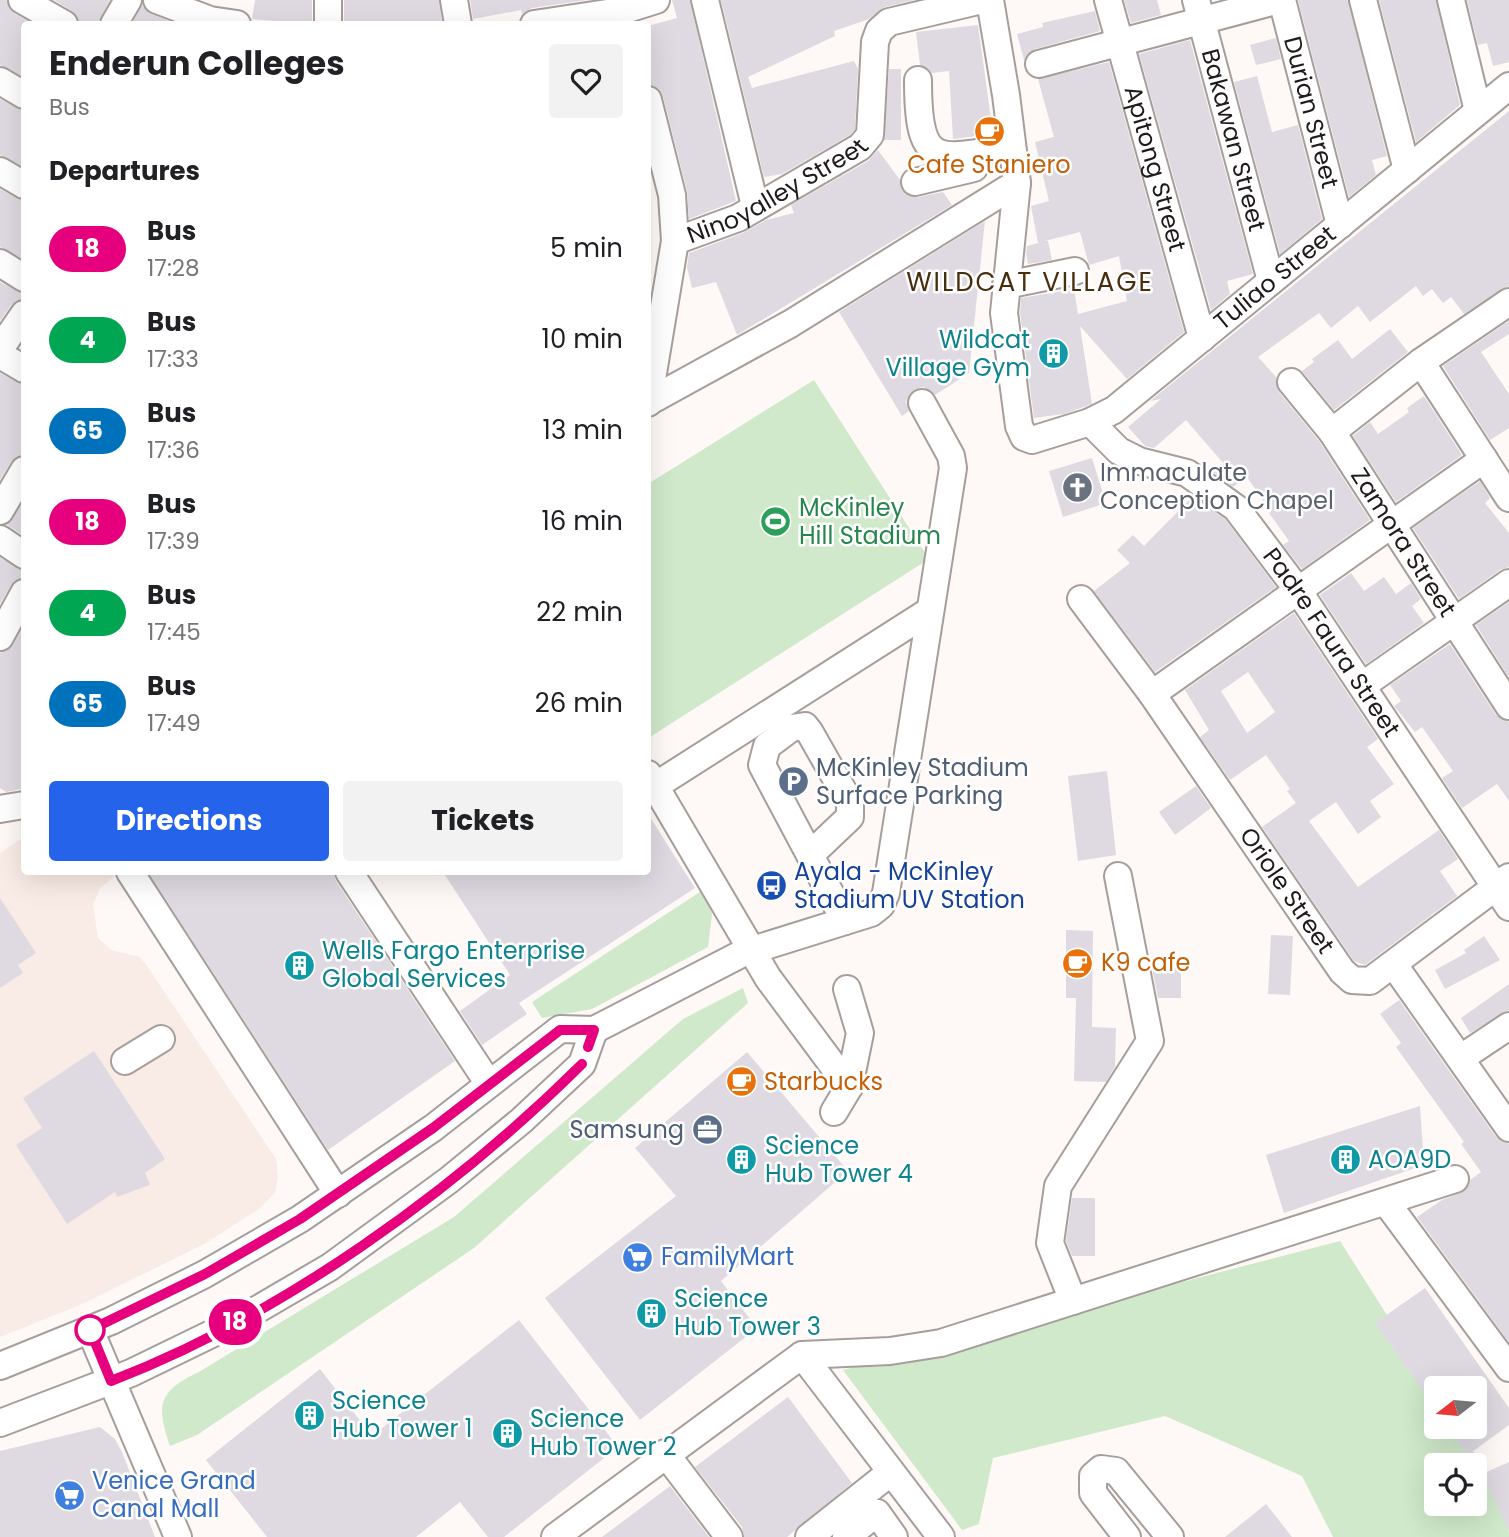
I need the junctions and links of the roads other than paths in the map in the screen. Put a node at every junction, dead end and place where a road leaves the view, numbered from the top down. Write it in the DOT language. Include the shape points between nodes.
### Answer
graph roads {
  1 [pos="22,0"];
  2 [pos="128,0"];
  3 [pos="157,0"];
  4 [pos="328,0"];
  5 [pos="454,0"];
  6 [pos="656,0"];
  7 [pos="705,0"];
  8 [pos="982,0"];
  9 [pos="990,0"];
  10 [pos="1108,0"];
  11 [pos="1281,0"];
  12 [pos="1363,0"];
  13 [pos="1451,0"];
  14 [pos="1198,10"];
  15 [pos="622,12"];
  16 [pos="59,21"];
  17 [pos="116,21"];
  18 [pos="207,21"];
  19 [pos="328,21"];
  20 [pos="458,21"];
  21 [pos="556,21"];
  22 [pos="1120,41"];
  23 [pos="1039,64"];
  24 [pos="0,80"];
  25 [pos="918,80"];
  26 [pos="1509,87"];
  27 [pos="21,93"];
  28 [pos="1478,111"];
  29 [pos="651,112"];
  30 [pos="1014,164"];
  31 [pos="1407,170"];
  32 [pos="915,182"];
  33 [pos="755,206"];
  34 [pos="1340,225"];
  35 [pos="676,241"];
  36 [pos="0,263"];
  37 [pos="1075,271"];
  38 [pos="21,276"];
  39 [pos="1271,282"];
  40 [pos="1006,285"];
  41 [pos="1509,302"];
  42 [pos="21,318"];
  43 [pos="1202,338"];
  44 [pos="0,349"];
  45 [pos="0,355"];
  46 [pos="1421,362"];
  47 [pos="21,367"];
  48 [pos="1291,382"];
  49 [pos="651,385"];
  50 [pos="651,400"];
  51 [pos="922,403"];
  52 [pos="1090,422"];
  53 [pos="1332,432"];
  54 [pos="1484,459"];
  55 [pos="21,475"];
  56 [pos="1509,498"];
  57 [pos="0,511"];
  58 [pos="1391,524"];
  59 [pos="0,540"];
  60 [pos="21,553"];
  61 [pos="1509,583"];
  62 [pos="1297,589"];
  63 [pos="21,598"];
  64 [pos="1081,599"];
  65 [pos="928,612"];
  66 [pos="1452,622"];
  67 [pos="0,637"];
  68 [pos="1363,685"];
  69 [pos="1152,694"];
  70 [pos="1509,706"];
  71 [pos="651,780"];
  72 [pos="21,806"];
  73 [pos="0,809"];
  74 [pos="811,854"];
  75 [pos="132,875"];
  76 [pos="351,875"];
  77 [pos="1118,876"];
  78 [pos="1505,891"];
  79 [pos="845,921"];
  80 [pos="751,951"];
  81 [pos="1394,965"];
  82 [pos="847,989"];
  83 [pos="1509,1026"];
  84 [pos="594,1030"];
  85 [pos="161,1039"];
  86 [pos="1461,1058"];
  87 [pos="125,1061"];
  88 [pos="489,1084"];
  89 [pos="849,1087"];
  90 [pos="834,1112"];
  91 [pos="1509,1128"];
  92 [pos="1455,1179"];
  93 [pos="338,1194"];
  94 [pos="1386,1202"];
  95 [pos="1073,1301"];
  96 [pos="90,1330"];
  97 [pos="802,1355"];
  98 [pos="0,1366"];
  99 [pos="1509,1368"];
  100 [pos="111,1381"];
  101 [pos="0,1423"];
  102 [pos="666,1454"];
  103 [pos="891,1472"];
  104 [pos="169,1534"];
  105 [pos="1123,1535"];
  106 [pos="555,1537"];
  107 [pos="729,1537"];
  108 [pos="809,1537"];
  109 [pos="846,1537"];
  110 [pos="894,1537"];
  111 [pos="941,1537"];
  112 [pos="1170,1537"];
  1 -- 16 [label="street"];
  2 -- 17 [label="street"];
  3 -- 18 [label="street"];
  4 -- 19 [label="street"];
  5 -- 20 [label="street"];
  6 -- 15 [label="street"];
  7 -- 33 [label="street"];
  8 -- 33 [label="street, Ninoyalley Street" via="889,22 879,31 870,135 860,147"];
  9 -- 30 [label="street"];
  10 -- 22 [label="street, Apitong Street"];
  11 -- 14 [label="street"];
  11 -- 34 [label="street, Durian Street"];
  12 -- 31 [label="street"];
  13 -- 28 [label="street"];
  14 -- 22 [label="street"];
  14 -- 39 [label="street, Bakawan Street"];
  15 -- 21 [label="street"];
  22 -- 23 [label="street"];
  22 -- 43 [label="street, Apitong Street"];
  24 -- 27 [label="street"];
  25 -- 30 [label="street" via="918,123 931,148 950,158"];
  26 -- 28 [label="street, Tuliao Street"];
  28 -- 31 [label="street, Tuliao Street"];
  29 -- 35 [label="street" via="672,194"];
  30 -- 32 [label="street"];
  30 -- 40 [label="street"];
  30 -- 50 [label="street" via="790,324"];
  31 -- 34 [label="street, Tuliao Street"];
  33 -- 35 [label="street, Ninoyalley Street" via="738,218"];
  34 -- 39 [label="street, Tuliao Street"];
  35 -- 49 [label="street"];
  36 -- 38 [label="street"];
  37 -- 40 [label="street"];
  39 -- 43 [label="street, Tuliao Street"];
  40 -- 52 [label="street, Tuliao Street" via="1004,313 1024,437 1032,440"];
  41 -- 46 [label="street"];
  42 -- 44 [label="street"];
  43 -- 52 [label="street, Tuliao Street" via="1114,410"];
  45 -- 47 [label="street"];
  46 -- 53 [label="street"];
  46 -- 54 [label="street"];
  48 -- 53 [label="street, Zamora Street"];
  51 -- 65 [label="street" via="953,468"];
  52 -- 62 [label="street, Padre Faura Street" via="1119,451 1187,473 1213,489 1236,508"];
  53 -- 58 [label="street, Zamora Street"];
  54 -- 56 [label="street"];
  54 -- 58 [label="street"];
  55 -- 57 [label="street"];
  58 -- 62 [label="street"];
  58 -- 66 [label="street, Zamora Street"];
  59 -- 60 [label="street"];
  61 -- 66 [label="street"];
  62 -- 68 [label="street, Padre Faura Street"];
  62 -- 69 [label="street"];
  63 -- 67 [label="street"];
  64 -- 69 [label="street, Oriole Street"];
  65 -- 71 [label="street"];
  65 -- 79 [label="street" via="886,893 871,913"];
  66 -- 68 [label="street"];
  66 -- 70 [label="street, Zamora Street"];
  68 -- 78 [label="street, Padre Faura Street"];
  69 -- 81 [label="street, Oriole Street" via="1342,971 1352,980 1370,981"];
  71 -- 80 [label="street"];
  72 -- 73 [label="street"];
  74 -- 79 [label="street"];
  75 -- 93 [label="street"];
  76 -- 88 [label="street"];
  77 -- 95 [label="street" via="1150,1041 1058,1186 1050,1243"];
  78 -- 81 [label="street"];
  79 -- 80 [label="street"];
  80 -- 84 [label="street"];
  80 -- 89 [label="street"];
  81 -- 86 [label="street"];
  82 -- 89 [label="street" via="860,1033"];
  83 -- 86 [label="street"];
  84 -- 88 [label="street" via="560,1030"];
  84 -- 100 [label="street" via="582,1064 569,1077 466,1168 393,1222 330,1267 236,1322"];
  85 -- 87 [label="street"];
  86 -- 91 [label="street"];
  88 -- 93 [label="street"];
  89 -- 90 [label="street"];
  92 -- 94 [label="street"];
  93 -- 96 [label="street" via="205,1274"];
  94 -- 95 [label="street"];
  94 -- 99 [label="street"];
  95 -- 97 [label="street" via="941,1343 890,1351"];
  96 -- 98 [label="street"];
  96 -- 100 [label="street"];
  97 -- 102 [label="street"];
  97 -- 103 [label="street"];
  100 -- 101 [label="street"];
  100 -- 104 [label="street" via="145,1483"];
  102 -- 106 [label="street"];
  102 -- 107 [label="street"];
  103 -- 108 [label="street"];
  103 -- 111 [label="street"];
  105 -- 112 [label="street" via="1091,1488 1093,1476 1101,1469 1116,1471"];
  109 -- 110 [label="street" via="877,1513"];
}
